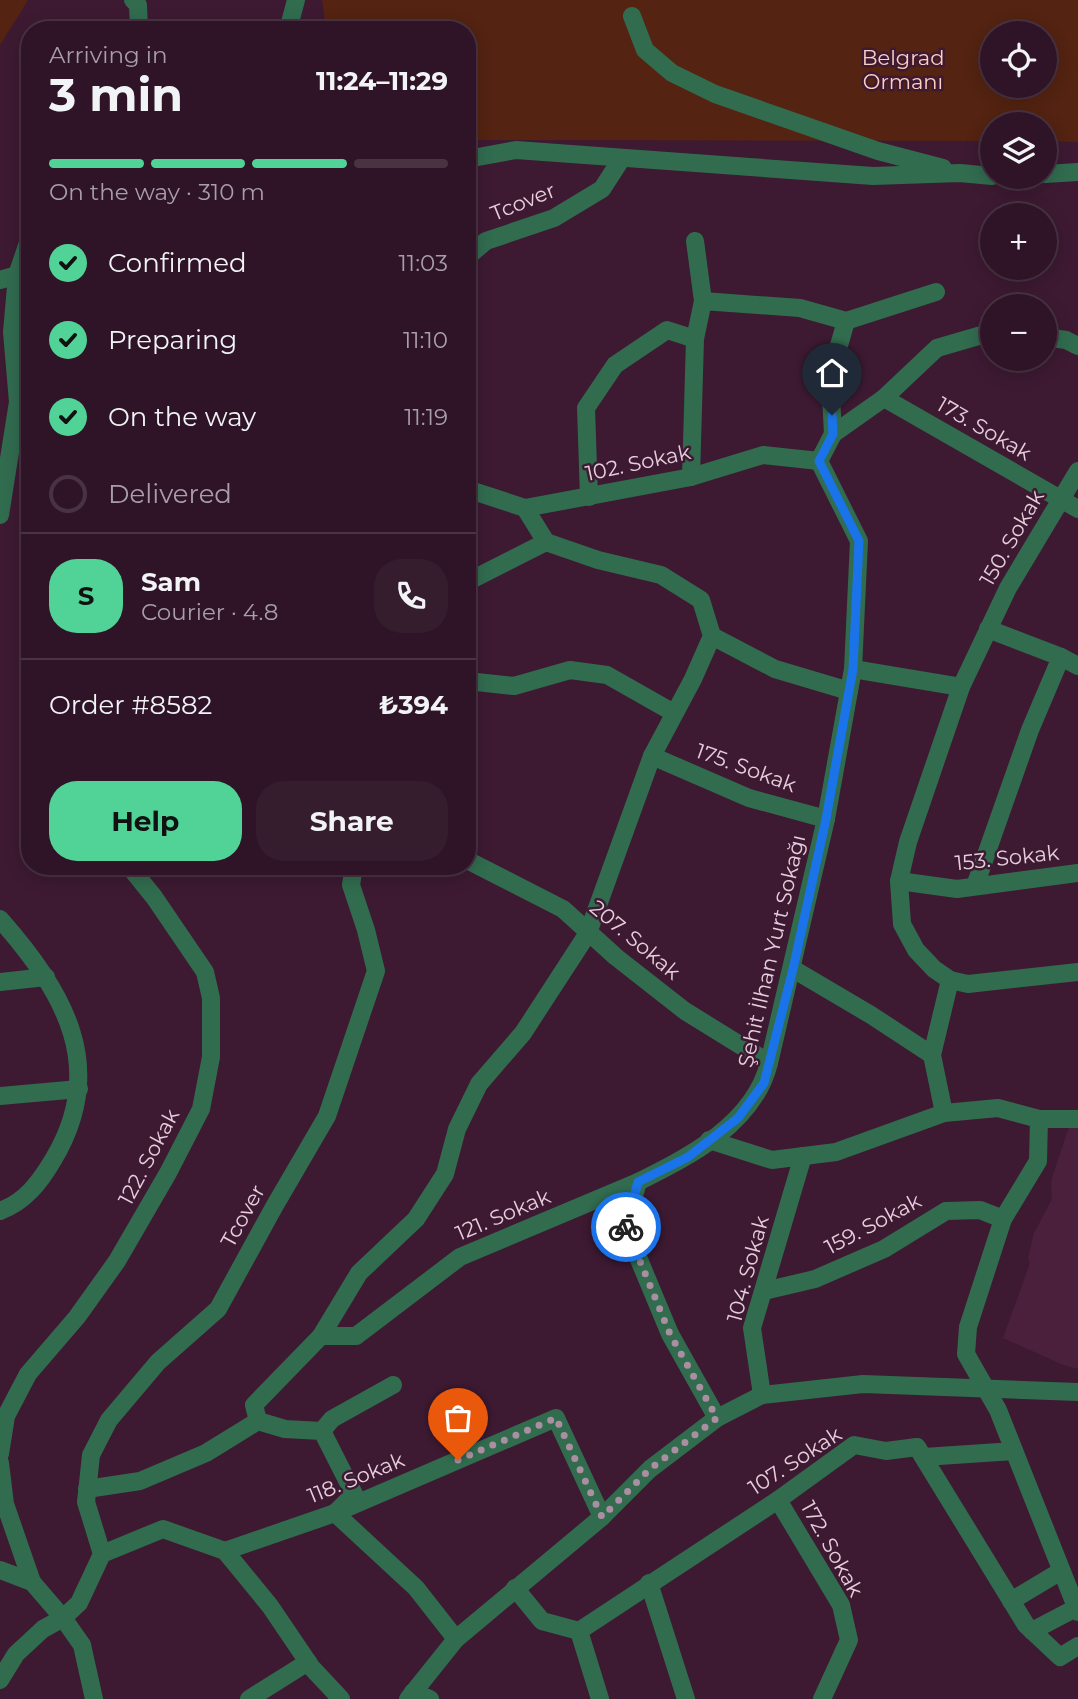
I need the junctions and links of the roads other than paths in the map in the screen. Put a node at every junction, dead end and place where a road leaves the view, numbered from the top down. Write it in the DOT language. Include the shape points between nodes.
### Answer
graph roads {
  1 [pos="296,0"];
  2 [pos="138,2"];
  3 [pos="632,16"];
  4 [pos="139,21"];
  5 [pos="290,21"];
  6 [pos="476,157"];
  7 [pos="622,158"];
  8 [pos="1078,172"];
  9 [pos="960,173"];
  10 [pos="1057,173"];
  11 [pos="980,175"];
  12 [pos="695,241"];
  13 [pos="476,249"];
  14 [pos="21,254"];
  15 [pos="9,277"];
  16 [pos="936,292"];
  17 [pos="703,301"];
  18 [pos="846,321"];
  19 [pos="980,335"];
  20 [pos="695,339"];
  21 [pos="1057,339"];
  22 [pos="1078,346"];
  23 [pos="884,398"];
  24 [pos="833,434"];
  25 [pos="819,461"];
  26 [pos="1078,471"];
  27 [pos="691,477"];
  28 [pos="476,492"];
  29 [pos="589,497"];
  30 [pos="1061,500"];
  31 [pos="525,508"];
  32 [pos="1078,509"];
  33 [pos="0,516"];
  34 [pos="546,542"];
  35 [pos="476,577"];
  36 [pos="988,629"];
  37 [pos="712,636"];
  38 [pos="1061,657"];
  39 [pos="1078,666"];
  40 [pos="853,669"];
  41 [pos="476,682"];
  42 [pos="961,687"];
  43 [pos="849,691"];
  44 [pos="674,713"];
  45 [pos="652,756"];
  46 [pos="826,819"];
  47 [pos="476,865"];
  48 [pos="1078,873"];
  49 [pos="136,875"];
  50 [pos="353,875"];
  51 [pos="899,881"];
  52 [pos="975,886"];
  53 [pos="0,919"];
  54 [pos="588,933"];
  55 [pos="793,969"];
  56 [pos="1078,972"];
  57 [pos="46,977"];
  58 [pos="950,980"];
  59 [pos="0,982"];
  60 [pos="932,1055"];
  61 [pos="769,1063"];
  62 [pos="79,1089"];
  63 [pos="0,1097"];
  64 [pos="944,1113"];
  65 [pos="1039,1119"];
  66 [pos="1078,1119"];
  67 [pos="709,1140"];
  68 [pos="803,1156"];
  69 [pos="638,1182"];
  70 [pos="0,1211"];
  71 [pos="1003,1219"];
  72 [pos="764,1290"];
  73 [pos="321,1336"];
  74 [pos="393,1385"];
  75 [pos="985,1388"];
  76 [pos="1078,1392"];
  77 [pos="762,1395"];
  78 [pos="717,1418"];
  79 [pos="258,1421"];
  80 [pos="322,1430"];
  81 [pos="1014,1451"];
  82 [pos="0,1454"];
  83 [pos="924,1457"];
  84 [pos="0,1463"];
  85 [pos="87,1489"];
  86 [pos="778,1500"];
  87 [pos="335,1513"];
  88 [pos="602,1517"];
  89 [pos="225,1551"];
  90 [pos="102,1554"];
  91 [pos="0,1570"];
  92 [pos="1061,1571"];
  93 [pos="32,1582"];
  94 [pos="649,1583"];
  95 [pos="515,1588"];
  96 [pos="1011,1601"];
  97 [pos="1077,1610"];
  98 [pos="63,1618"];
  99 [pos="579,1631"];
  100 [pos="1032,1631"];
  101 [pos="456,1639"];
  102 [pos="1078,1646"];
  103 [pos="308,1662"];
  104 [pos="0,1680"];
  105 [pos="417,1697"];
  106 [pos="94,1699"];
  107 [pos="249,1699"];
  108 [pos="341,1699"];
  109 [pos="600,1699"];
  110 [pos="686,1699"];
  111 [pos="822,1699"];
  1 -- 5 [label="street"];
  2 -- 4 [label="street"];
  3 -- 9 [label="street" via="645,50 672,74 715,94 878,151"];
  6 -- 7 [label="street" via="516,150"];
  7 -- 9 [label="street" via="873,176"];
  7 -- 13 [label="street, Tcover" via="601,190 554,218 486,241"];
  8 -- 10 [label="street"];
  9 -- 11 [label="street"];
  12 -- 17 [label="street"];
  14 -- 15 [label="street"];
  15 -- 33 [label="street" via="18,402"];
  16 -- 18 [label="street"];
  17 -- 18 [label="street" via="800,307"];
  17 -- 20 [label="street"];
  18 -- 24 [label="street" via="830,377"];
  19 -- 23 [label="street" via="937,348"];
  20 -- 27 [label="street"];
  20 -- 29 [label="street" via="667,330 615,365 607,376 586,408"];
  21 -- 22 [label="street"];
  23 -- 24 [label="street"];
  23 -- 30 [label="street, 173. Sokak"];
  24 -- 25 [label="street"];
  25 -- 27 [label="street, 102. Sokak" via="763,455"];
  25 -- 40 [label="street, Şehit İlhan Yurt Sokağı" via="859,541"];
  26 -- 30 [label="street, 150. Sokak"];
  27 -- 29 [label="street, 102. Sokak"];
  28 -- 31 [label="street, 102. Sokak"];
  29 -- 31 [label="street, 102. Sokak"];
  30 -- 32 [label="street, 173. Sokak"];
  30 -- 36 [label="street, 150. Sokak"];
  31 -- 34 [label="street"];
  34 -- 35 [label="street"];
  34 -- 37 [label="street" via="661,575 701,600"];
  36 -- 38 [label="street"];
  36 -- 42 [label="street, 150. Sokak"];
  37 -- 43 [label="street" via="775,669"];
  37 -- 44 [label="street"];
  38 -- 39 [label="street"];
  38 -- 52 [label="street"];
  40 -- 42 [label="street"];
  40 -- 43 [label="street, Şehit İlhan Yurt Sokağı"];
  41 -- 44 [label="street" via="514,686 570,670 607,674"];
  42 -- 51 [label="street, 150. Sokak"];
  43 -- 46 [label="street, Şehit İlhan Yurt Sokağı"];
  44 -- 45 [label="street"];
  45 -- 46 [label="street, 175. Sokak" via="749,798"];
  45 -- 54 [label="street"];
  46 -- 55 [label="street, Şehit İlhan Yurt Sokağı"];
  47 -- 54 [label="street, 207. Sokak" via="563,909"];
  48 -- 52 [label="street, 153. Sokak"];
  49 -- 82 [label="street, 122. Sokak" via="205,972 211,998 211,1057 201,1109 117,1261 28,1374 6,1416"];
  50 -- 85 [label="street, Tcover" via="351,885 376,971 327,1116 218,1309 158,1362 109,1420 91,1455"];
  51 -- 52 [label="street, 153. Sokak" via="957,889"];
  51 -- 58 [label="street, 150. Sokak" via="902,924 916,950"];
  53 -- 57 [label="street"];
  54 -- 61 [label="street, 207. Sokak" via="685,1011"];
  54 -- 73 [label="street" via="523,1032 479,1084 457,1129 445,1174 416,1219 359,1273"];
  55 -- 60 [label="street"];
  55 -- 61 [label="street, Şehit İlhan Yurt Sokağı"];
  56 -- 58 [label="street" via="968,984"];
  57 -- 59 [label="street"];
  57 -- 62 [label="street" via="69,1024 79,1064"];
  58 -- 60 [label="street"];
  60 -- 64 [label="street"];
  61 -- 67 [label="street, Şehit İlhan Yurt Sokağı" via="764,1083 738,1118"];
  62 -- 63 [label="street"];
  62 -- 70 [label="street" via="62,1146 38,1186"];
  64 -- 65 [label="street" via="998,1108"];
  64 -- 68 [label="street" via="836,1152"];
  65 -- 66 [label="street"];
  65 -- 71 [label="street" via="1038,1161"];
  67 -- 68 [label="street" via="772,1160"];
  67 -- 69 [label="street, Şehit İlhan Yurt Sokağı" via="688,1157"];
  68 -- 72 [label="street, 104. Sokak"];
  69 -- 73 [label="street, 121. Sokak" via="460,1257 356,1336"];
  69 -- 78 [label="street" via="625,1226 670,1334"];
  71 -- 72 [label="street, 159. Sokak" via="980,1210 946,1211 884,1249 815,1279"];
  71 -- 75 [label="street" via="968,1327 966,1354"];
  72 -- 77 [label="street, 104. Sokak" via="752,1328"];
  73 -- 79 [label="street" via="254,1405"];
  74 -- 80 [label="street" via="332,1419"];
  75 -- 76 [label="street"];
  75 -- 77 [label="street" via="863,1384"];
  75 -- 81 [label="street"];
  77 -- 78 [label="street"];
  78 -- 88 [label="street" via="650,1469"];
  79 -- 80 [label="street" via="285,1429"];
  79 -- 85 [label="street" via="206,1453 140,1481"];
  80 -- 87 [label="street" via="354,1494"];
  81 -- 83 [label="street"];
  81 -- 92 [label="street"];
  83 -- 86 [label="street, 107. Sokak" via="917,1447 886,1451 854,1445"];
  83 -- 96 [label="street"];
  84 -- 93 [label="street" via="5,1504"];
  85 -- 90 [label="street, Tcover" via="86,1502"];
  86 -- 94 [label="street, 107. Sokak"];
  86 -- 111 [label="street, 172. Sokak" via="841,1605 849,1640"];
  87 -- 88 [label="street, 118. Sokak" via="556,1418"];
  87 -- 89 [label="street, 118. Sokak"];
  87 -- 101 [label="street" via="416,1588"];
  88 -- 95 [label="street"];
  89 -- 90 [label="street" via="163,1529"];
  89 -- 103 [label="street"];
  90 -- 98 [label="street" via="79,1603"];
  91 -- 93 [label="street"];
  92 -- 96 [label="street"];
  92 -- 97 [label="street"];
  93 -- 98 [label="street"];
  94 -- 99 [label="street, 107. Sokak"];
  94 -- 110 [label="street"];
  95 -- 99 [label="street" via="542,1621"];
  95 -- 101 [label="street"];
  96 -- 100 [label="street"];
  97 -- 100 [label="street"];
  98 -- 104 [label="street" via="16,1654"];
  98 -- 106 [label="street" via="82,1645"];
  99 -- 109 [label="street"];
  100 -- 102 [label="street" via="1060,1657"];
  101 -- 105 [label="street"];
  103 -- 107 [label="street"];
  103 -- 108 [label="street"];
}
